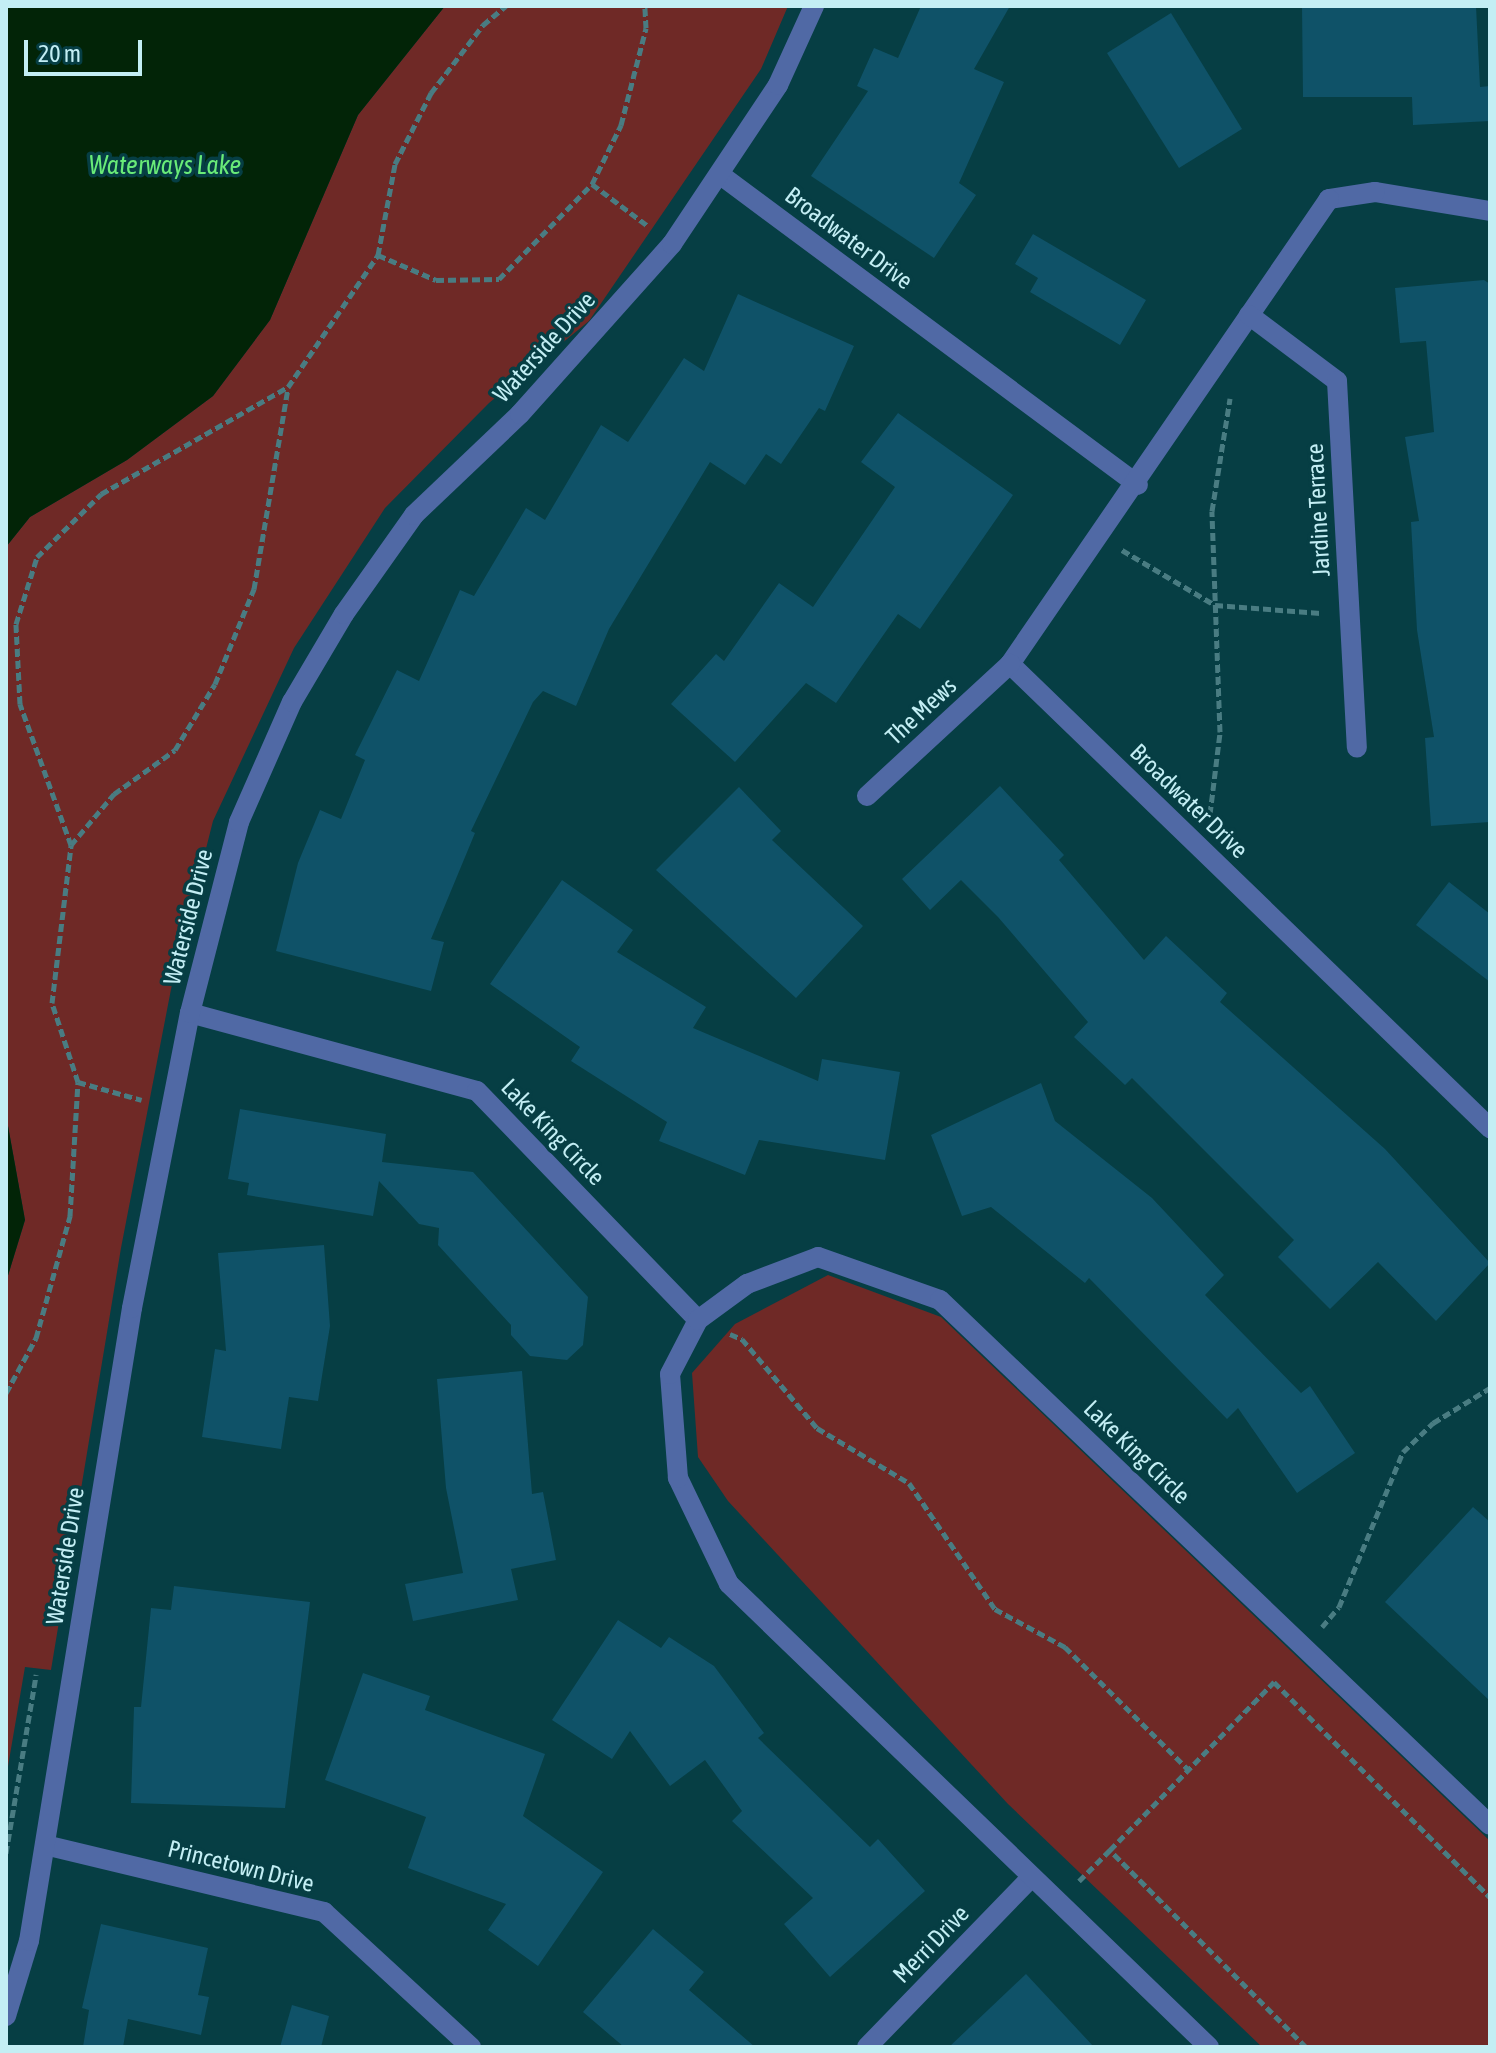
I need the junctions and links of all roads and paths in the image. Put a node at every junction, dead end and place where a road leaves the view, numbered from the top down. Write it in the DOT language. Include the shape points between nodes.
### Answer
graph roads {
  1 [pos="506,6"];
  2 [pos="645,6"];
  3 [pos="814,6"];
  4 [pos="722,176"];
  5 [pos="592,184"];
  6 [pos="1490,211"];
  7 [pos="672,244"];
  8 [pos="378,255"];
  9 [pos="1249,315"];
  10 [pos="1239,383"];
  11 [pos="288,387"];
  12 [pos="1138,485"];
  13 [pos="1103,534"];
  14 [pos="1215,605"];
  15 [pos="1350,615"];
  16 [pos="1010,664"];
  17 [pos="1357,747"];
  18 [pos="867,796"];
  19 [pos="71,845"];
  20 [pos="1203,851"];
  21 [pos="190,1013"];
  22 [pos="78,1082"];
  23 [pos="171,1109"];
  24 [pos="1490,1128"];
  25 [pos="698,1320"];
  26 [pos="1490,1388"];
  27 [pos="6,1393"];
  28 [pos="1305,1648"];
  29 [pos="36,1675"];
  30 [pos="1188,1769"];
  31 [pos="1490,1825"];
  32 [pos="45,1845"];
  33 [pos="1110,1850"];
  34 [pos="6,1853"];
  35 [pos="1032,1877"];
  36 [pos="1490,1897"];
  37 [pos="1059,1902"];
  38 [pos="6,2016"];
  39 [pos="471,2047"];
  40 [pos="867,2047"];
  41 [pos="1209,2047"];
  42 [pos="1306,2047"];
  1 -- 8 [label="path" via="483,25 431,93 395,164"];
  2 -- 5 [label="path" via="646,28 621,125"];
  3 -- 4 [label="street, Waterside Drive" via="778,85"];
  4 -- 7 [label="street, Waterside Drive"];
  4 -- 12 [label="street, Broadwater Drive"];
  5 -- 7 [label="path"];
  5 -- 8 [label="path" via="499,279 436,280"];
  6 -- 9 [label="street" via="1375,192 1329,199"];
  7 -- 21 [label="street, Waterside Drive" via="520,414 414,515 344,614 292,702 239,822"];
  8 -- 11 [label="path"];
  9 -- 12 [label="street"];
  9 -- 15 [label="street, Jardine Terrace" via="1337,381"];
  10 -- 14 [label="path" via="1231,397 1212,511"];
  11 -- 19 [label="path" via="254,589 215,684 175,750 114,794"];
  11 -- 19 [label="path" via="101,494 37,557 16,624 20,704"];
  12 -- 13 [label="street"];
  13 -- 14 [label="path"];
  13 -- 16 [label="street"];
  14 -- 15 [label="path"];
  14 -- 20 [label="path" via="1220,732"];
  15 -- 17 [label="street, Jardine Terrace"];
  16 -- 18 [label="street, The Mews"];
  16 -- 20 [label="street, Broadwater Drive"];
  19 -- 22 [label="path" via="52,1003"];
  20 -- 24 [label="street, Broadwater Drive"];
  21 -- 23 [label="street, Waterside Drive"];
  21 -- 25 [label="street, Lake King Circle" via="477,1091"];
  22 -- 23 [label="path"];
  22 -- 27 [label="path" via="70,1216 36,1338"];
  23 -- 32 [label="street, Waterside Drive" via="132,1308"];
  25 -- 28 [label="street, Lake King Circle" via="747,1284 818,1257 940,1300"];
  25 -- 30 [label="path" via="742,1339 817,1428 909,1483 995,1609 1065,1647"];
  25 -- 35 [label="street, Lake King Circle" via="670,1374 678,1478 729,1584"];
  26 -- 28 [label="path" via="1433,1423 1403,1452 1339,1607"];
  28 -- 31 [label="street, Lake King Circle"];
  29 -- 34 [label="path"];
  30 -- 33 [label="path"];
  30 -- 36 [label="path" via="1274,1682"];
  32 -- 38 [label="street, Waterside Drive" via="29,1941"];
  32 -- 39 [label="street, Princetown Drive" via="324,1912"];
  33 -- 37 [label="path"];
  33 -- 42 [label="path"];
  35 -- 37 [label="street, Lake King Circle"];
  35 -- 40 [label="street, Merri Drive"];
  37 -- 41 [label="street, Lake King Circle"];
}
